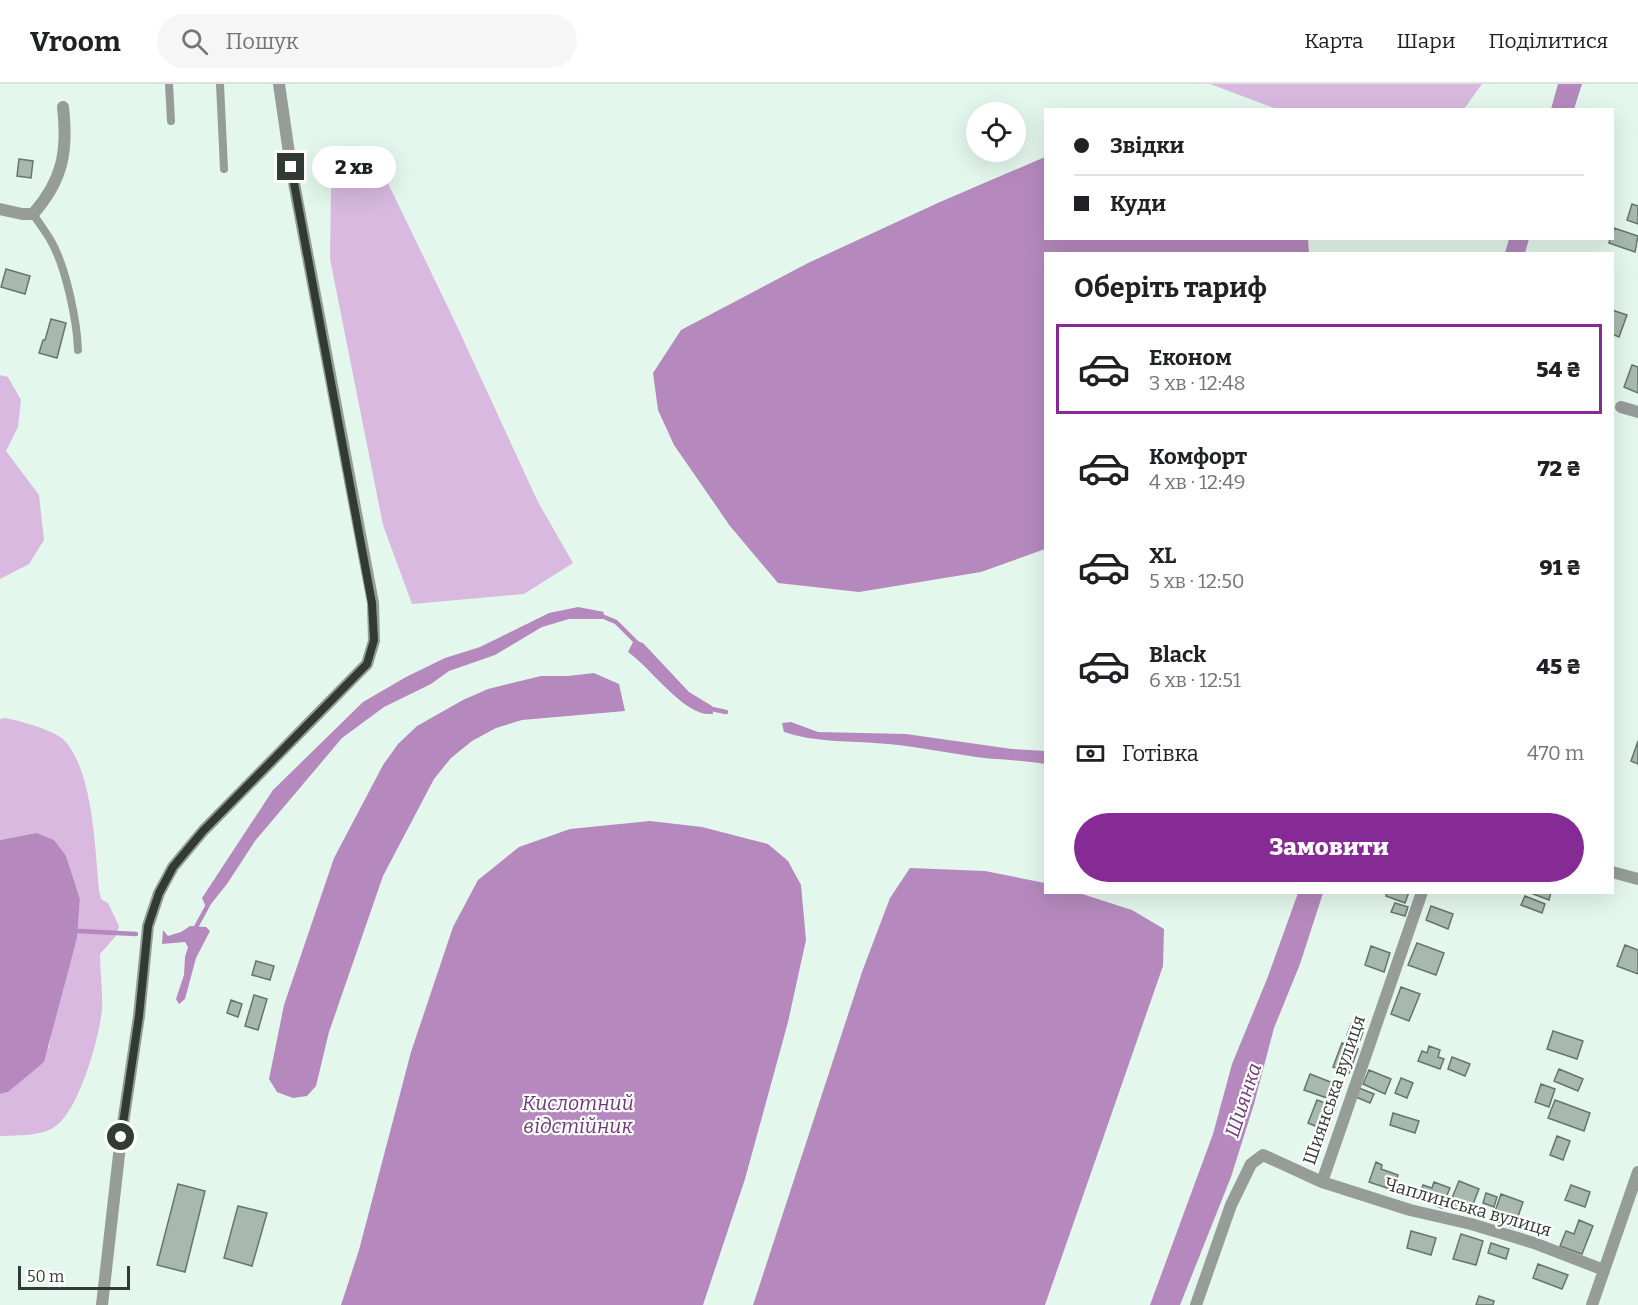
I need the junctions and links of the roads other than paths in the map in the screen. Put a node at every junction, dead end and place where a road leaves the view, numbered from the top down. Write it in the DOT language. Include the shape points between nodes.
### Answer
graph roads {
  1 [pos="170,84"];
  2 [pos="220,84"];
  3 [pos="279,84"];
  4 [pos="63,107"];
  5 [pos="171,121"];
  6 [pos="224,169"];
  7 [pos="0,209"];
  8 [pos="33,214"];
  9 [pos="78,350"];
  10 [pos="1621,407"];
  11 [pos="1638,412"];
  12 [pos="1614,873"];
  13 [pos="1638,879"];
  14 [pos="1421,894"];
  15 [pos="1638,1172"];
  16 [pos="1322,1182"];
  17 [pos="1604,1270"];
  18 [pos="102,1305"];
  19 [pos="1196,1305"];
  20 [pos="1592,1305"];
  1 -- 5 [label="lane"];
  2 -- 6 [label="lane"];
  3 -- 18 [label="street" via="372,603 374,640 367,664 203,831 173,867 159,893 148,926"];
  4 -- 8 [label="street" via="66,135 62,165 44,202"];
  7 -- 8 [label="street"];
  8 -- 9 [label="lane" via="52,242 65,281 77,328"];
  10 -- 11 [label="street"];
  12 -- 13 [label="street"];
  14 -- 16 [label="street, Шиянська вулиця"];
  15 -- 17 [label="street"];
  16 -- 17 [label="street, Чаплинська вулиця" via="1534,1243"];
  16 -- 19 [label="street, Шиянська вулиця" via="1263,1155 1251,1164 1231,1205"];
  17 -- 20 [label="street"];
}
